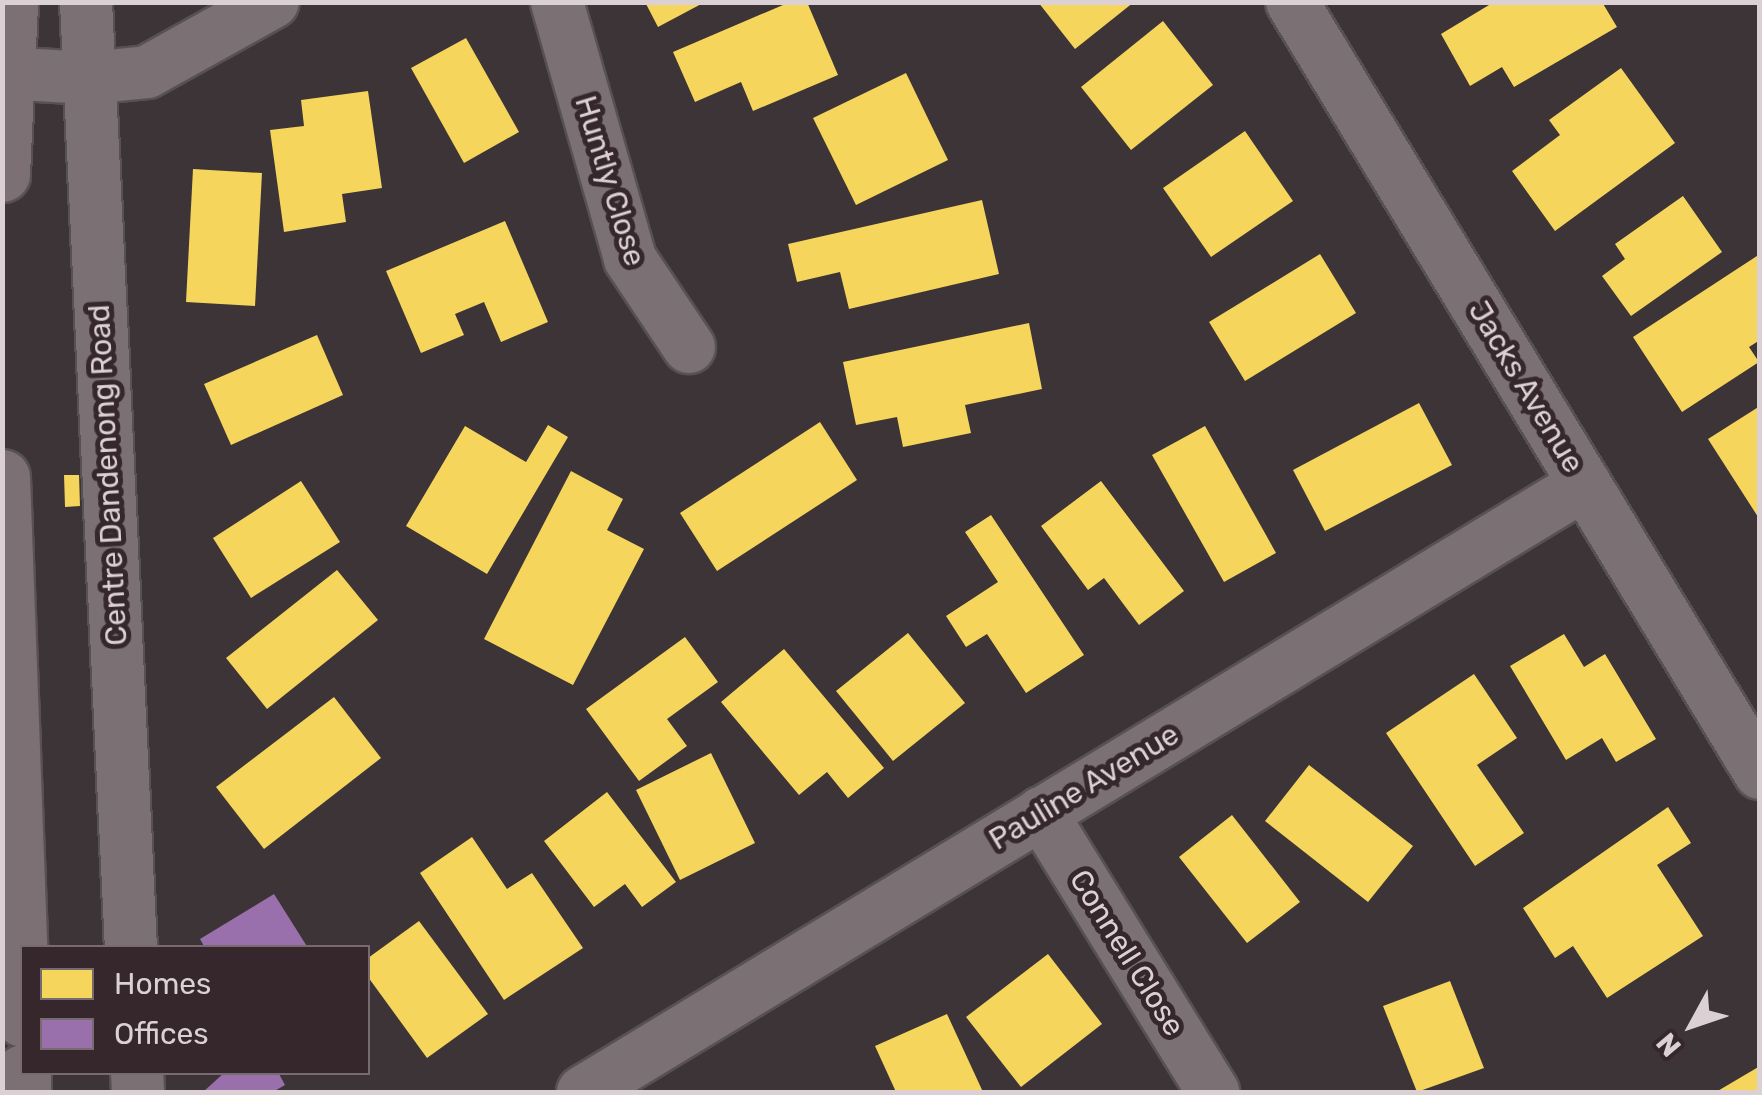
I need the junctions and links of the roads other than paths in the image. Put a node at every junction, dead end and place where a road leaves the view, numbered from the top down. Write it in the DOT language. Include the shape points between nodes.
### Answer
graph roads {
  1 [pos="10,2"];
  2 [pos="86,2"];
  3 [pos="273,2"];
  4 [pos="557,2"];
  5 [pos="1292,2"];
  6 [pos="6,73"];
  7 [pos="90,78"];
  8 [pos="2,174"];
  9 [pos="689,347"];
  10 [pos="2,476"];
  11 [pos="1586,484"];
  12 [pos="1760,773"];
  13 [pos="1041,813"];
  14 [pos="131,945"];
  15 [pos="20,965"];
  16 [pos="583,1092"];
  17 [pos="1213,1092"];
  1 -- 6 [label="main road"];
  2 -- 7 [label="street, Centre Dandenong Road"];
  3 -- 7 [label="street" via="147,72"];
  4 -- 9 [label="street, Huntly Close" via="630,259"];
  5 -- 11 [label="street, Jacks Avenue"];
  6 -- 7 [label="street"];
  6 -- 8 [label="main road"];
  7 -- 14 [label="street, Centre Dandenong Road"];
  10 -- 15 [label="main road"];
  11 -- 12 [label="street, Jacks Avenue"];
  11 -- 13 [label="street, Pauline Avenue"];
  13 -- 16 [label="street, Pauline Avenue"];
  13 -- 17 [label="street, Connell Close"];
}
